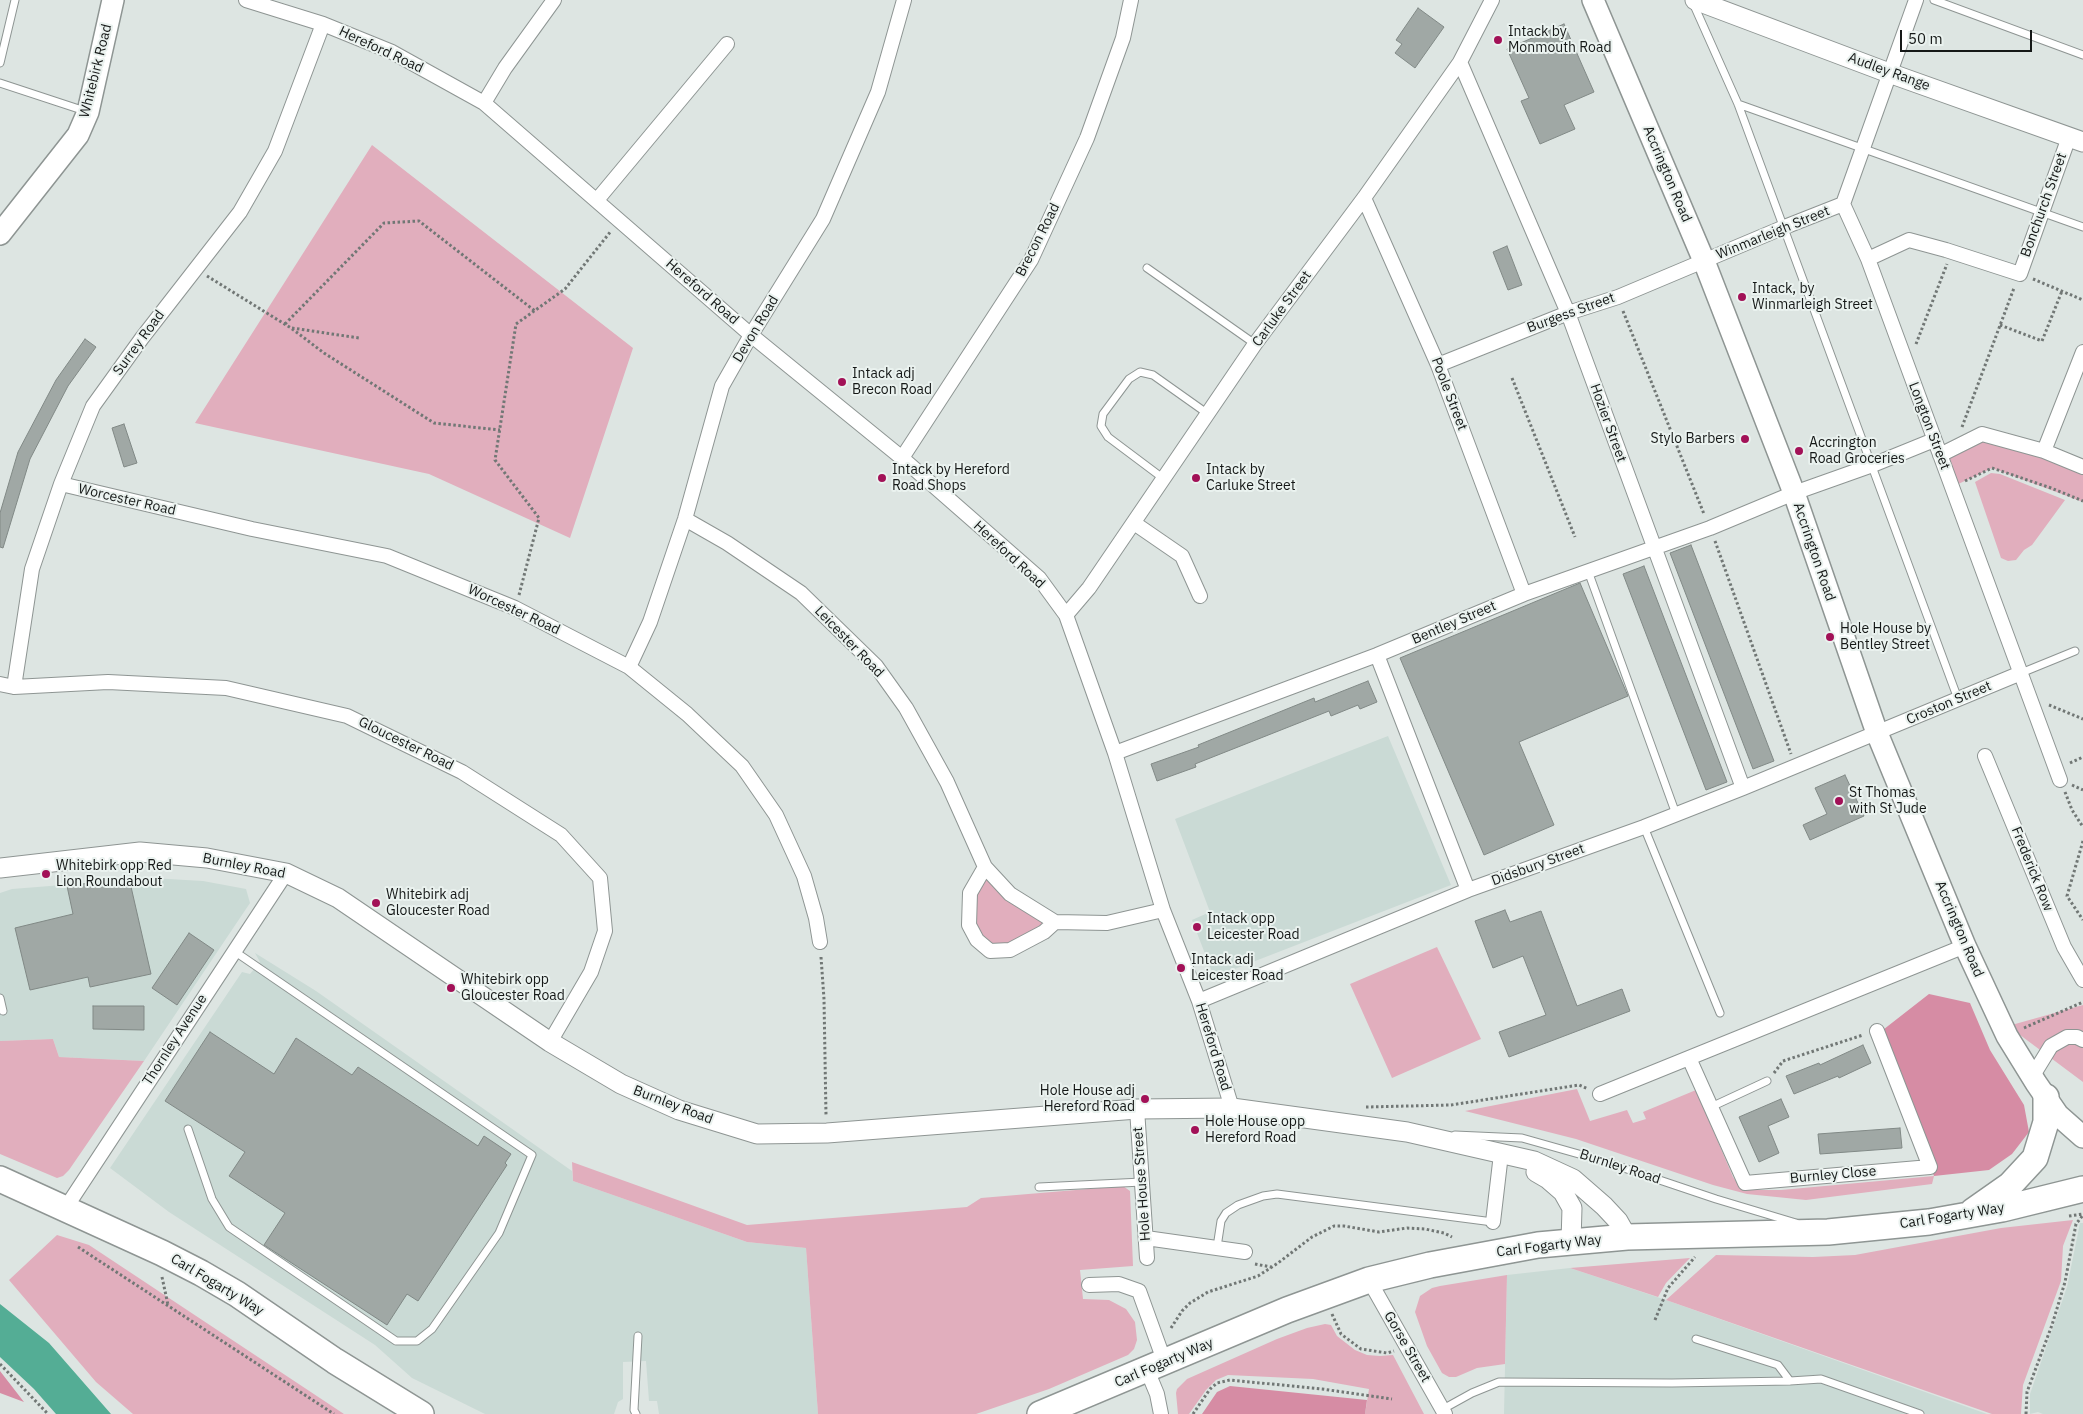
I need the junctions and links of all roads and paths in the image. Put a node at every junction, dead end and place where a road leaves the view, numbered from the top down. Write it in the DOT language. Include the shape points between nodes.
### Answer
graph roads {
  1 [pos="15,0"];
  2 [pos="113,0"];
  3 [pos="246,0"];
  4 [pos="554,0"];
  5 [pos="904,0"];
  6 [pos="1131,0"];
  7 [pos="1492,0"];
  8 [pos="1694,0"];
  9 [pos="1916,0"];
  10 [pos="1934,0"];
  11 [pos="1595,1"];
  12 [pos="323,24"];
  13 [pos="727,44"];
  14 [pos="2083,55"];
  15 [pos="1460,62"];
  16 [pos="0,63"];
  17 [pos="1889,73"];
  18 [pos="0,83"];
  19 [pos="484,103"];
  20 [pos="1738,104"];
  21 [pos="88,112"];
  22 [pos="2076,139"];
  23 [pos="1863,148"];
  24 [pos="1364,198"];
  25 [pos="597,200"];
  26 [pos="1843,204"];
  27 [pos="2041,212"];
  28 [pos="619,221"];
  29 [pos="2083,227"];
  30 [pos="1782,228"];
  31 [pos="0,234"];
  32 [pos="1952,252"];
  33 [pos="1868,259"];
  34 [pos="1704,262"];
  35 [pos="1147,268"];
  36 [pos="196,269"];
  37 [pos="2020,274"];
  38 [pos="2062,291"];
  39 [pos="1618,297"];
  40 [pos="2083,300"];
  41 [pos="535,311"];
  42 [pos="1568,313"];
  43 [pos="285,324"];
  44 [pos="2000,325"];
  45 [pos="291,328"];
  46 [pos="751,335"];
  47 [pos="360,338"];
  48 [pos="1255,344"];
  49 [pos="2083,352"];
  50 [pos="1438,365"];
  51 [pos="1907,367"];
  52 [pos="1512,378"];
  53 [pos="1208,414"];
  54 [pos="500,430"];
  55 [pos="1934,440"];
  56 [pos="1954,448"];
  57 [pos="2044,451"];
  58 [pos="1940,455"];
  59 [pos="902,458"];
  60 [pos="1870,466"];
  61 [pos="2083,467"];
  62 [pos="1164,479"];
  63 [pos="60,484"];
  64 [pos="1952,487"];
  65 [pos="1794,493"];
  66 [pos="2083,501"];
  67 [pos="685,519"];
  68 [pos="1134,523"];
  69 [pos="1710,528"];
  70 [pos="1575,537"];
  71 [pos="1654,548"];
  72 [pos="1588,571"];
  73 [pos="1524,594"];
  74 [pos="1200,596"];
  75 [pos="516,608"];
  76 [pos="1066,615"];
  77 [pos="2075,651"];
  78 [pos="1377,655"];
  79 [pos="629,666"];
  80 [pos="2021,673"];
  81 [pos="7,685"];
  82 [pos="2030,698"];
  83 [pos="1958,699"];
  84 [pos="2083,720"];
  85 [pos="1877,733"];
  86 [pos="1115,753"];
  87 [pos="1985,756"];
  88 [pos="1795,766"];
  89 [pos="2060,780"];
  90 [pos="1743,788"];
  91 [pos="1676,814"];
  92 [pos="1644,827"];
  93 [pos="2083,827"];
  94 [pos="2083,841"];
  95 [pos="0,868"];
  96 [pos="985,868"];
  97 [pos="286,873"];
  98 [pos="1468,890"];
  99 [pos="1163,910"];
  100 [pos="2083,920"];
  101 [pos="1055,922"];
  102 [pos="820,942"];
  103 [pos="1965,946"];
  104 [pos="233,951"];
  105 [pos="2083,980"];
  106 [pos="0,998"];
  107 [pos="1199,1001"];
  108 [pos="2083,1002"];
  109 [pos="3,1011"];
  110 [pos="1720,1013"];
  111 [pos="1877,1031"];
  112 [pos="2007,1036"];
  113 [pos="2083,1040"];
  114 [pos="550,1042"];
  115 [pos="1689,1058"];
  116 [pos="2032,1077"];
  117 [pos="1767,1082"];
  118 [pos="1600,1094"];
  119 [pos="2046,1097"];
  120 [pos="1365,1107"];
  121 [pos="1711,1107"];
  122 [pos="1232,1108"];
  123 [pos="1137,1110"];
  124 [pos="188,1130"];
  125 [pos="1407,1132"];
  126 [pos="827,1134"];
  127 [pos="2083,1137"];
  128 [pos="1501,1154"];
  129 [pos="0,1180"];
  130 [pos="1142,1182"];
  131 [pos="1039,1187"];
  132 [pos="2083,1189"];
  133 [pos="65,1209"];
  134 [pos="1967,1215"];
  135 [pos="2083,1215"];
  136 [pos="1493,1222"];
  137 [pos="1828,1232"];
  138 [pos="1452,1237"];
  139 [pos="1628,1237"];
  140 [pos="1146,1238"];
  141 [pos="1571,1242"];
  142 [pos="78,1247"];
  143 [pos="1217,1247"];
  144 [pos="1701,1251"];
  145 [pos="1245,1252"];
  146 [pos="1147,1258"];
  147 [pos="1369,1280"];
  148 [pos="1089,1285"];
  149 [pos="1325,1295"];
  150 [pos="1655,1320"];
  151 [pos="1171,1328"];
  152 [pos="638,1336"];
  153 [pos="1696,1339"];
  154 [pos="1406,1346"];
  155 [pos="0,1364"];
  156 [pos="1156,1366"];
  157 [pos="1790,1381"];
  158 [pos="1392,1399"];
  159 [pos="1444,1412"];
  160 [pos="634,1413"];
  161 [pos="48,1414"];
  162 [pos="334,1414"];
  163 [pos="421,1414"];
  164 [pos="1040,1414"];
  165 [pos="1161,1414"];
  166 [pos="1193,1414"];
  167 [pos="1920,1414"];
  168 [pos="2026,1414"];
  1 -- 16 [label="lane"];
  2 -- 21 [label="main road, Whitebirk Road"];
  3 -- 12 [label="street, Hereford Road"];
  4 -- 19 [label="street"];
  5 -- 46 [label="street, Devon Road" via="878,92 823,219"];
  6 -- 59 [label="street, Brecon Road" via="1122,38 1088,138 1031,260"];
  7 -- 15 [label="street, Carluke Street"];
  8 -- 17 [label="street, Audley Range"];
  8 -- 20 [label="lane"];
  9 -- 17 [label="street"];
  10 -- 14 [label="lane"];
  11 -- 34 [label="main road, Accrington Road"];
  12 -- 19 [label="street, Hereford Road" via="392,52"];
  12 -- 36 [label="street, Surrey Road" via="275,151 240,212"];
  13 -- 25 [label="street"];
  15 -- 24 [label="street, Carluke Street"];
  15 -- 42 [label="street, Hozier Street"];
  17 -- 22 [label="street, Audley Range"];
  17 -- 23 [label="street"];
  18 -- 21 [label="lane"];
  19 -- 25 [label="street, Hereford Road"];
  20 -- 23 [label="lane"];
  20 -- 30 [label="lane"];
  21 -- 31 [label="main road, Whitebirk Road" via="78,135"];
  22 -- 27 [label="street, Bonchurch Street"];
  23 -- 26 [label="street"];
  23 -- 27 [label="lane"];
  24 -- 48 [label="street, Carluke Street"];
  24 -- 50 [label="street, Poole Street"];
  25 -- 28 [label="street, Hereford Road"];
  26 -- 30 [label="street, Winmarleigh Street"];
  26 -- 33 [label="street, Longton Street"];
  27 -- 29 [label="lane"];
  27 -- 37 [label="street, Bonchurch Street"];
  28 -- 41 [label="path" via="565,289"];
  28 -- 46 [label="street, Hereford Road"];
  30 -- 34 [label="street, Winmarleigh Street"];
  30 -- 60 [label="lane"];
  32 -- 33 [label="street" via="1909,240"];
  32 -- 37 [label="street"];
  32 -- 51 [label="path"];
  33 -- 51 [label="street, Longton Street"];
  34 -- 39 [label="street, Burgess Street"];
  34 -- 65 [label="main road, Accrington Road"];
  35 -- 48 [label="lane"];
  36 -- 43 [label="path"];
  36 -- 63 [label="street, Surrey Road" via="94,406"];
  37 -- 38 [label="path"];
  37 -- 44 [label="path"];
  38 -- 40 [label="path"];
  38 -- 44 [label="path" via="2042,342"];
  39 -- 42 [label="street, Burgess Street"];
  39 -- 69 [label="path"];
  41 -- 43 [label="path" via="419,221 410,221 384,223"];
  41 -- 54 [label="path" via="516,324"];
  42 -- 50 [label="street, Burgess Street"];
  42 -- 71 [label="street, Hozier Street"];
  43 -- 45 [label="path"];
  44 -- 56 [label="path"];
  45 -- 47 [label="path"];
  45 -- 54 [label="path" via="324,353 434,423"];
  46 -- 59 [label="street, Hereford Road"];
  46 -- 67 [label="street, Devon Road" via="722,386"];
  48 -- 53 [label="street, Carluke Street"];
  49 -- 57 [label="street"];
  50 -- 73 [label="street, Poole Street"];
  51 -- 55 [label="street, Longton Street"];
  52 -- 70 [label="path"];
  53 -- 62 [label="street, Carluke Street"];
  53 -- 62 [label="lane" via="1153,375 1140,372 1129,379 1103,414 1101,426 1108,437"];
  54 -- 75 [label="path" via="495,460 539,518"];
  55 -- 58 [label="street, Longton Street"];
  55 -- 60 [label="street, Bentley Street"];
  56 -- 57 [label="street" via="1982,434"];
  56 -- 58 [label="street"];
  57 -- 61 [label="street"];
  58 -- 64 [label="street, Longton Street"];
  59 -- 76 [label="street, Hereford Road" via="1039,578"];
  60 -- 65 [label="street, Bentley Street"];
  60 -- 83 [label="lane"];
  62 -- 68 [label="street, Carluke Street"];
  63 -- 75 [label="street, Worcester Road" via="252,529 387,556"];
  63 -- 81 [label="street, Surrey Road" via="32,569"];
  64 -- 66 [label="path" via="1992,468"];
  64 -- 80 [label="street, Longton Street"];
  65 -- 69 [label="street, Bentley Street"];
  65 -- 85 [label="main road, Accrington Road"];
  67 -- 79 [label="street, Devon Road" via="650,622"];
  67 -- 96 [label="street, Leicester Road" via="801,593 876,666 906,708 947,782"];
  68 -- 74 [label="street" via="1182,556"];
  68 -- 76 [label="street, Carluke Street"];
  69 -- 71 [label="street, Bentley Street"];
  69 -- 88 [label="path"];
  71 -- 72 [label="street, Bentley Street"];
  71 -- 90 [label="street, Hozier Street"];
  72 -- 73 [label="street, Bentley Street"];
  72 -- 91 [label="lane"];
  73 -- 78 [label="street, Bentley Street"];
  75 -- 79 [label="street, Worcester Road"];
  76 -- 86 [label="street, Hereford Road"];
  77 -- 80 [label="lane"];
  78 -- 86 [label="street, Bentley Street"];
  78 -- 98 [label="street"];
  79 -- 102 [label="street, Worcester Road" via="688,714 742,766 776,815 804,876"];
  80 -- 82 [label="street, Longton Street"];
  80 -- 83 [label="street, Croston Street"];
  81 -- 114 [label="street, Gloucester Road" via="108,682 226,688 347,716 462,772 561,835 600,878 605,931 591,972"];
  82 -- 84 [label="path"];
  82 -- 89 [label="street, Longton Street"];
  83 -- 85 [label="street, Croston Street"];
  85 -- 88 [label="street, Didsbury Street"];
  85 -- 103 [label="main road, Accrington Road"];
  86 -- 99 [label="street, Hereford Road"];
  87 -- 105 [label="street, Frederick Row" via="2064,947"];
  88 -- 90 [label="street, Didsbury Street"];
  89 -- 93 [label="path"];
  90 -- 91 [label="street, Didsbury Street"];
  91 -- 92 [label="street, Didsbury Street"];
  92 -- 98 [label="street, Didsbury Street"];
  92 -- 110 [label="lane"];
  94 -- 100 [label="path" via="2067,896"];
  95 -- 97 [label="street, Burnley Road" via="140,852 207,858"];
  96 -- 101 [label="street, Leicester Road" via="1010,894"];
  96 -- 101 [label="street" via="970,893 969,925 977,940 990,951 1010,950 1044,932"];
  97 -- 104 [label="street, Thornley Avenue"];
  97 -- 114 [label="street, Burnley Road" via="338,898"];
  98 -- 107 [label="street, Didsbury Street"];
  99 -- 101 [label="street" via="1107,923"];
  99 -- 107 [label="street, Hereford Road"];
  102 -- 126 [label="path"];
  103 -- 112 [label="main road, Accrington Road"];
  103 -- 115 [label="street"];
  104 -- 124 [label="lane" via="532,1155 499,1233 432,1329 417,1341 396,1341 229,1227 212,1199"];
  104 -- 133 [label="street, Thornley Avenue"];
  106 -- 109 [label="lane"];
  107 -- 122 [label="street, Hereford Road"];
  108 -- 112 [label="path"];
  111 -- 117 [label="path" via="1783,1061"];
  111 -- 121 [label="street, Burnley Close" via="1897,1098 1930,1167 1745,1183"];
  112 -- 116 [label="main road, Accrington Road"];
  113 -- 116 [label="street" via="2067,1037 2050,1046"];
  114 -- 126 [label="street, Burnley Road" via="621,1084 679,1110 757,1134"];
  115 -- 118 [label="street"];
  115 -- 121 [label="street, Burnley Close"];
  116 -- 119 [label="main road, Accrington Road"];
  117 -- 121 [label="lane"];
  118 -- 120 [label="path" via="1578,1085 1452,1105"];
  119 -- 127 [label="main road, Accrington Road" via="2058,1114"];
  119 -- 134 [label="highway" via="2046,1122 2035,1158 2010,1185"];
  122 -- 123 [label="street, Burnley Road"];
  122 -- 125 [label="street, Burnley Road"];
  123 -- 126 [label="street, Burnley Road"];
  123 -- 130 [label="street, Hole House Street"];
  125 -- 128 [label="street, Burnley Road"];
  125 -- 137 [label="lane, Burnley Road" via="1522,1138"];
  128 -- 136 [label="street"];
  128 -- 139 [label="street, Burnley Road" via="1534,1161 1573,1179 1604,1206"];
  128 -- 141 [label="street, Burnley Road" via="1548,1179 1563,1192 1572,1208"];
  129 -- 133 [label="highway, Carl Fogarty Way"];
  130 -- 131 [label="lane"];
  130 -- 140 [label="street, Hole House Street"];
  132 -- 134 [label="highway, Carl Fogarty Way"];
  133 -- 163 [label="highway, Carl Fogarty Way" via="201,1273"];
  134 -- 137 [label="highway, Carl Fogarty Way"];
  135 -- 168 [label="path" via="2076,1224 2065,1282 2052,1325 2026,1392"];
  136 -- 143 [label="lane" via="1277,1194 1238,1205 1226,1213"];
  137 -- 139 [label="highway, Carl Fogarty Way"];
  138 -- 151 [label="path" via="1425,1229 1379,1232 1334,1226 1312,1237 1258,1276 1208,1292 1190,1303"];
  139 -- 141 [label="highway, Carl Fogarty Way"];
  140 -- 143 [label="street"];
  140 -- 146 [label="street, Hole House Street"];
  141 -- 147 [label="highway, Carl Fogarty Way" via="1430,1265"];
  142 -- 162 [label="path"];
  143 -- 145 [label="street"];
  144 -- 150 [label="path" via="1668,1288"];
  147 -- 149 [label="highway, Carl Fogarty Way"];
  147 -- 154 [label="street, Gorse Street"];
  148 -- 156 [label="street" via="1119,1284 1139,1291"];
  149 -- 154 [label="path" via="1341,1334 1361,1349 1387,1353"];
  149 -- 156 [label="highway, Carl Fogarty Way"];
  152 -- 160 [label="lane"];
  153 -- 157 [label="lane" via="1778,1364"];
  154 -- 159 [label="street, Gorse Street"];
  155 -- 161 [label="path"];
  156 -- 164 [label="highway, Carl Fogarty Way"];
  156 -- 165 [label="street"];
  157 -- 159 [label="lane" via="1499,1382 1472,1392"];
  157 -- 167 [label="lane" via="1822,1379"];
  158 -- 166 [label="path" via="1230,1380 1210,1389"];
}
